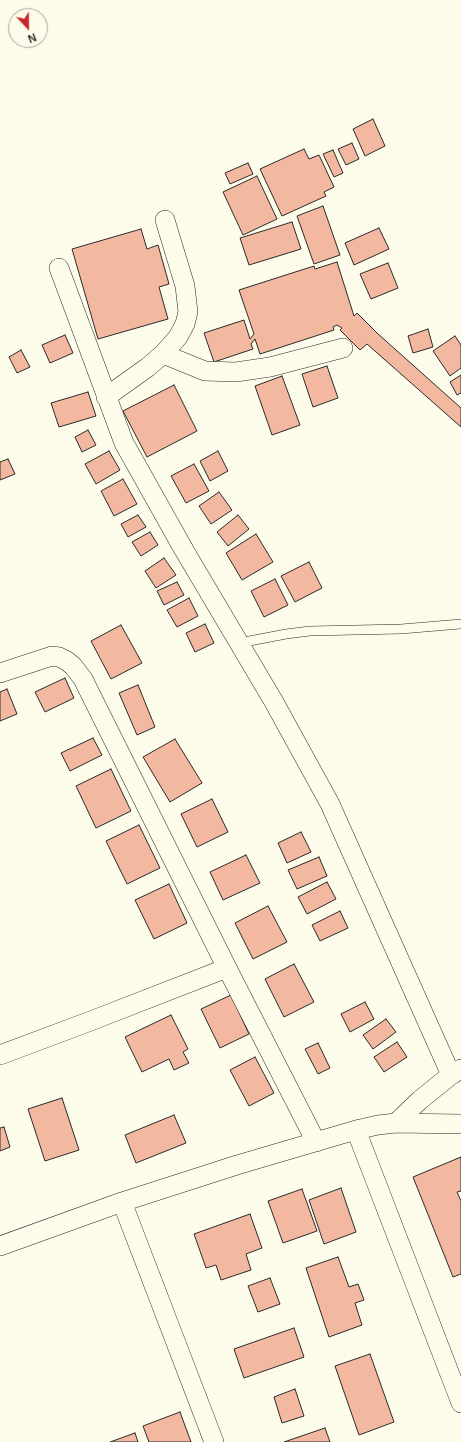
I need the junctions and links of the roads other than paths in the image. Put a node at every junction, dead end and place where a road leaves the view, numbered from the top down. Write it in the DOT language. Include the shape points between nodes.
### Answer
graph roads {
  1 [pos="165,220"];
  2 [pos="58,268"];
  3 [pos="343,348"];
  4 [pos="163,354"];
  5 [pos="106,397"];
  6 [pos="461,624"];
  7 [pos="239,643"];
  8 [pos="0,673"];
  9 [pos="227,968"];
  10 [pos="0,1055"];
  11 [pos="456,1072"];
  12 [pos="396,1123"];
  13 [pos="461,1124"];
  14 [pos="356,1130"];
  15 [pos="316,1142"];
  16 [pos="122,1202"];
  17 [pos="0,1246"];
  18 [pos="461,1403"];
  19 [pos="214,1442"];
  1 -- 4 [label="street" via="185,286 188,312 178,337"];
  2 -- 5 [label="street"];
  3 -- 4 [label="street" via="270,367 236,372 206,371"];
  4 -- 5 [label="street"];
  5 -- 7 [label="street" via="124,443"];
  6 -- 7 [label="lane" via="316,630"];
  7 -- 11 [label="street" via="330,804"];
  8 -- 9 [label="street" via="52,656 59,657 73,666 83,679"];
  9 -- 10 [label="street"];
  9 -- 15 [label="street"];
  11 -- 12 [label="street"];
  12 -- 13 [label="street"];
  12 -- 14 [label="street"];
  14 -- 15 [label="street"];
  14 -- 18 [label="street"];
  15 -- 16 [label="street"];
  16 -- 17 [label="street"];
  16 -- 19 [label="street"];
}
